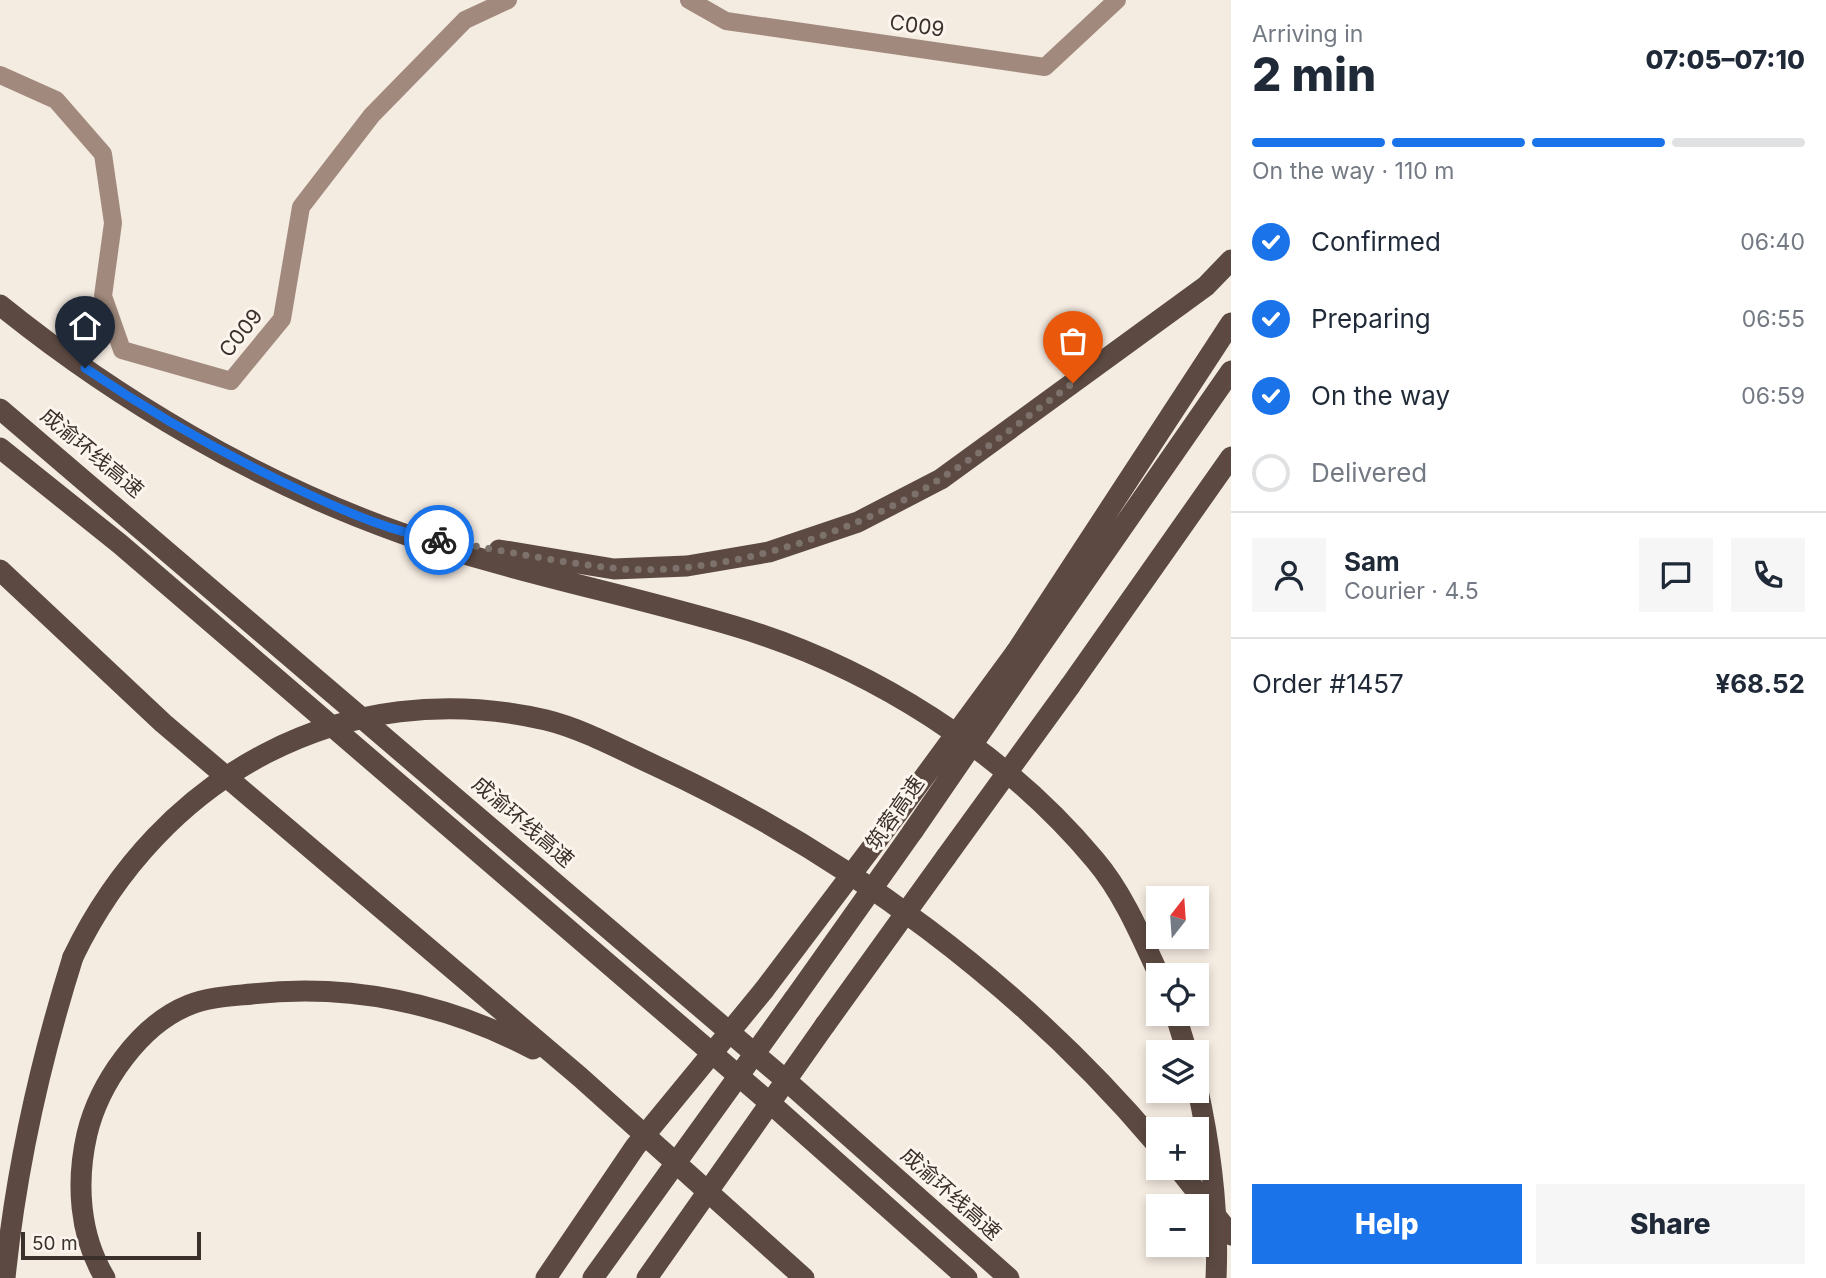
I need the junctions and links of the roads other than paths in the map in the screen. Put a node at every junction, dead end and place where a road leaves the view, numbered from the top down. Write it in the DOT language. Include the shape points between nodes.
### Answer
graph roads {
  1 [pos="508,0"];
  2 [pos="689,0"];
  3 [pos="1117,0"];
  4 [pos="0,75"];
  5 [pos="1231,260"];
  6 [pos="0,305"];
  7 [pos="1231,323"];
  8 [pos="1231,370"];
  9 [pos="0,409"];
  10 [pos="0,448"];
  11 [pos="1231,457"];
  12 [pos="403,534"];
  13 [pos="0,570"];
  14 [pos="1022,657"];
  15 [pos="1153,963"];
  16 [pos="580,1077"];
  17 [pos="1200,1103"];
  18 [pos="1146,1133"];
  19 [pos="1187,1180"];
  20 [pos="1231,1235"];
  21 [pos="5,1278"];
  22 [pos="105,1278"];
  23 [pos="546,1278"];
  24 [pos="593,1278"];
  25 [pos="647,1278"];
  26 [pos="804,1278"];
  27 [pos="967,1278"];
  28 [pos="1009,1278"];
  29 [pos="1216,1278"];
  1 -- 4 [label="street, C009" via="465,20 372,115 300,207 282,320 231,381 122,350 103,296 113,223 103,154 56,100"];
  2 -- 3 [label="street, C009" via="726,21 1045,67"];
  5 -- 12 [label="highway" via="1206,286 940,479 900,503 814,538 723,561 614,569"];
  6 -- 12 [label="highway" via="67,356 173,424 285,484"];
  7 -- 14 [label="highway"];
  8 -- 14 [label="highway, 筑蓉高速"];
  9 -- 28 [label="highway, 成渝环线高速" via="779,1074"];
  10 -- 27 [label="highway" via="194,607"];
  11 -- 25 [label="highway, bridge"];
  12 -- 15 [label="highway" via="738,627 832,663 888,693 997,766 1065,828 1097,862"];
  13 -- 16 [label="highway" via="163,723"];
  14 -- 23 [label="highway, bridge" via="764,990 635,1147"];
  14 -- 24 [label="highway, 筑蓉高速, bridge" via="913,831"];
  16 -- 22 [label="highway" via="535,1049 475,1021 399,1000 294,991 190,1005 152,1030 121,1063 89,1128 81,1201 91,1249"];
  16 -- 26 [label="highway"];
  17 -- 29 [label="highway" via="1212,1167"];
  18 -- 21 [label="highway, bridge" via="1020,1006 945,943 814,852 685,780 550,721 456,709 387,714 314,733 245,764 156,833 109,891 73,957 41,1070"];
  19 -- 20 [label="highway, bridge"];
}
